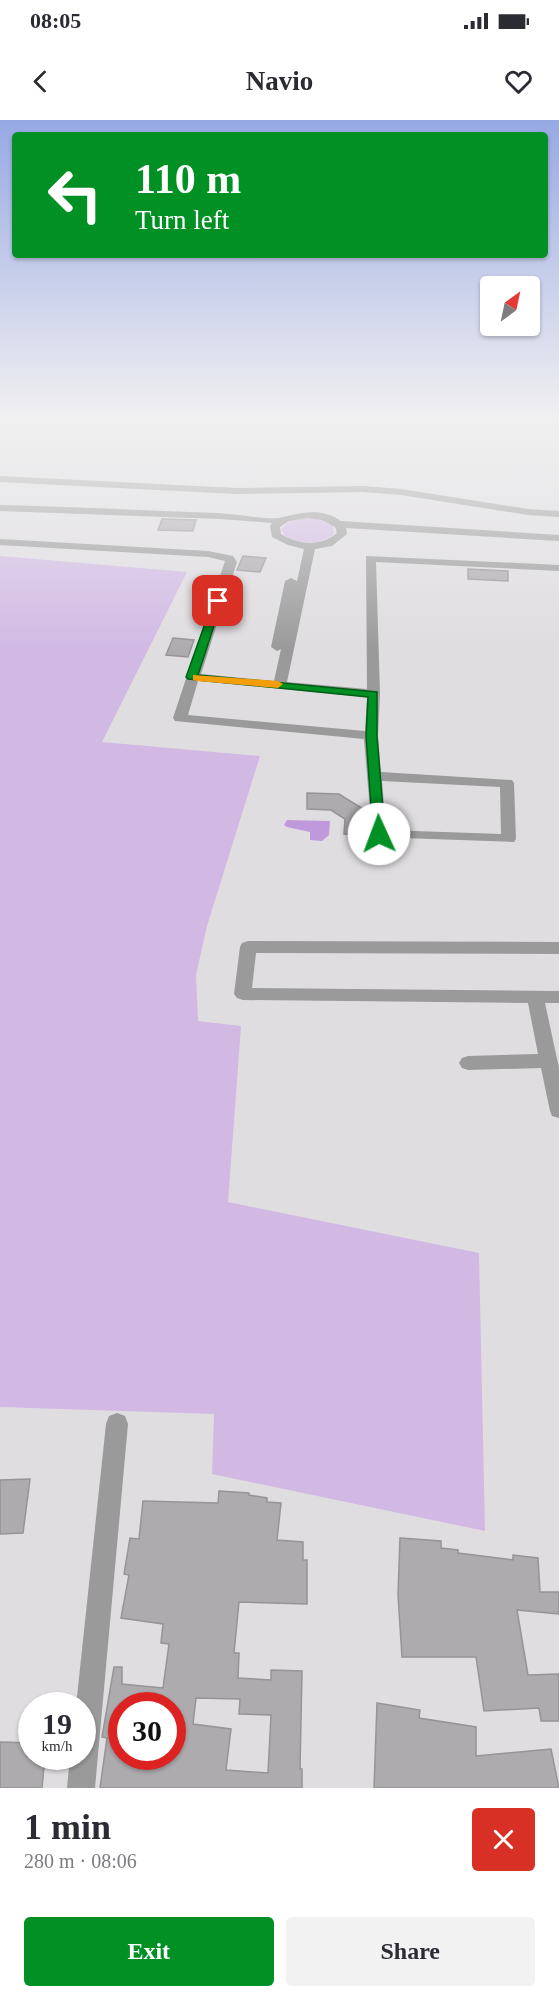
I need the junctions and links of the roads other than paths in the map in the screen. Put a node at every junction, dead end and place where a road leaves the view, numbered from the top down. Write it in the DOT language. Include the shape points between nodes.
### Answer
graph roads {
  1 [pos="190,495"];
  2 [pos="276,495"];
  3 [pos="308,495"];
  4 [pos="312,495"];
  5 [pos="343,495"];
  6 [pos="361,495"];
  7 [pos="373,495"];
  8 [pos="419,495"];
  9 [pos="322,501"];
  10 [pos="0,508"];
  11 [pos="559,514"];
  12 [pos="303,515"];
  13 [pos="559,520"];
  14 [pos="280,521"];
  15 [pos="339,524"];
  16 [pos="559,538"];
  17 [pos="0,542"];
  18 [pos="304,545"];
  19 [pos="559,568"];
  20 [pos="192,677"];
  21 [pos="275,684"];
  22 [pos="374,694"];
  23 [pos="371,736"];
  24 [pos="375,776"];
  25 [pos="559,948"];
  26 [pos="535,996"];
  27 [pos="559,997"];
  28 [pos="549,1061"];
  29 [pos="468,1063"];
  30 [pos="559,1112"];
  31 [pos="117,1424"];
  32 [pos="81,1788"];
  1 -- 2 [label="street"];
  3 -- 12 [label="street"];
  4 -- 9 [label="street"];
  5 -- 9 [label="street"];
  6 -- 9 [label="street"];
  7 -- 13 [label="street"];
  8 -- 11 [label="street"];
  9 -- 12 [label="street"];
  9 -- 15 [label="street"];
  10 -- 14 [label="street"];
  12 -- 14 [label="street"];
  14 -- 18 [label="street" via="275,526 276,535 289,543"];
  15 -- 16 [label="street"];
  15 -- 18 [label="street" via="342,534 338,538"];
  17 -- 20 [label="street" via="229,558 231,562"];
  18 -- 21 [label="street"];
  19 -- 22 [label="street" via="370,558"];
  20 -- 21 [label="street"];
  20 -- 23 [label="street" via="180,718"];
  21 -- 22 [label="street"];
  22 -- 23 [label="street"];
  23 -- 24 [label="street"];
  24 -- 24 [label="street" via="379,834 509,839 507,783"];
  25 -- 26 [label="street" via="248,947 243,994"];
  26 -- 27 [label="street"];
  26 -- 28 [label="street"];
  28 -- 29 [label="street"];
  28 -- 30 [label="street"];
  31 -- 32 [label="street"];
}
